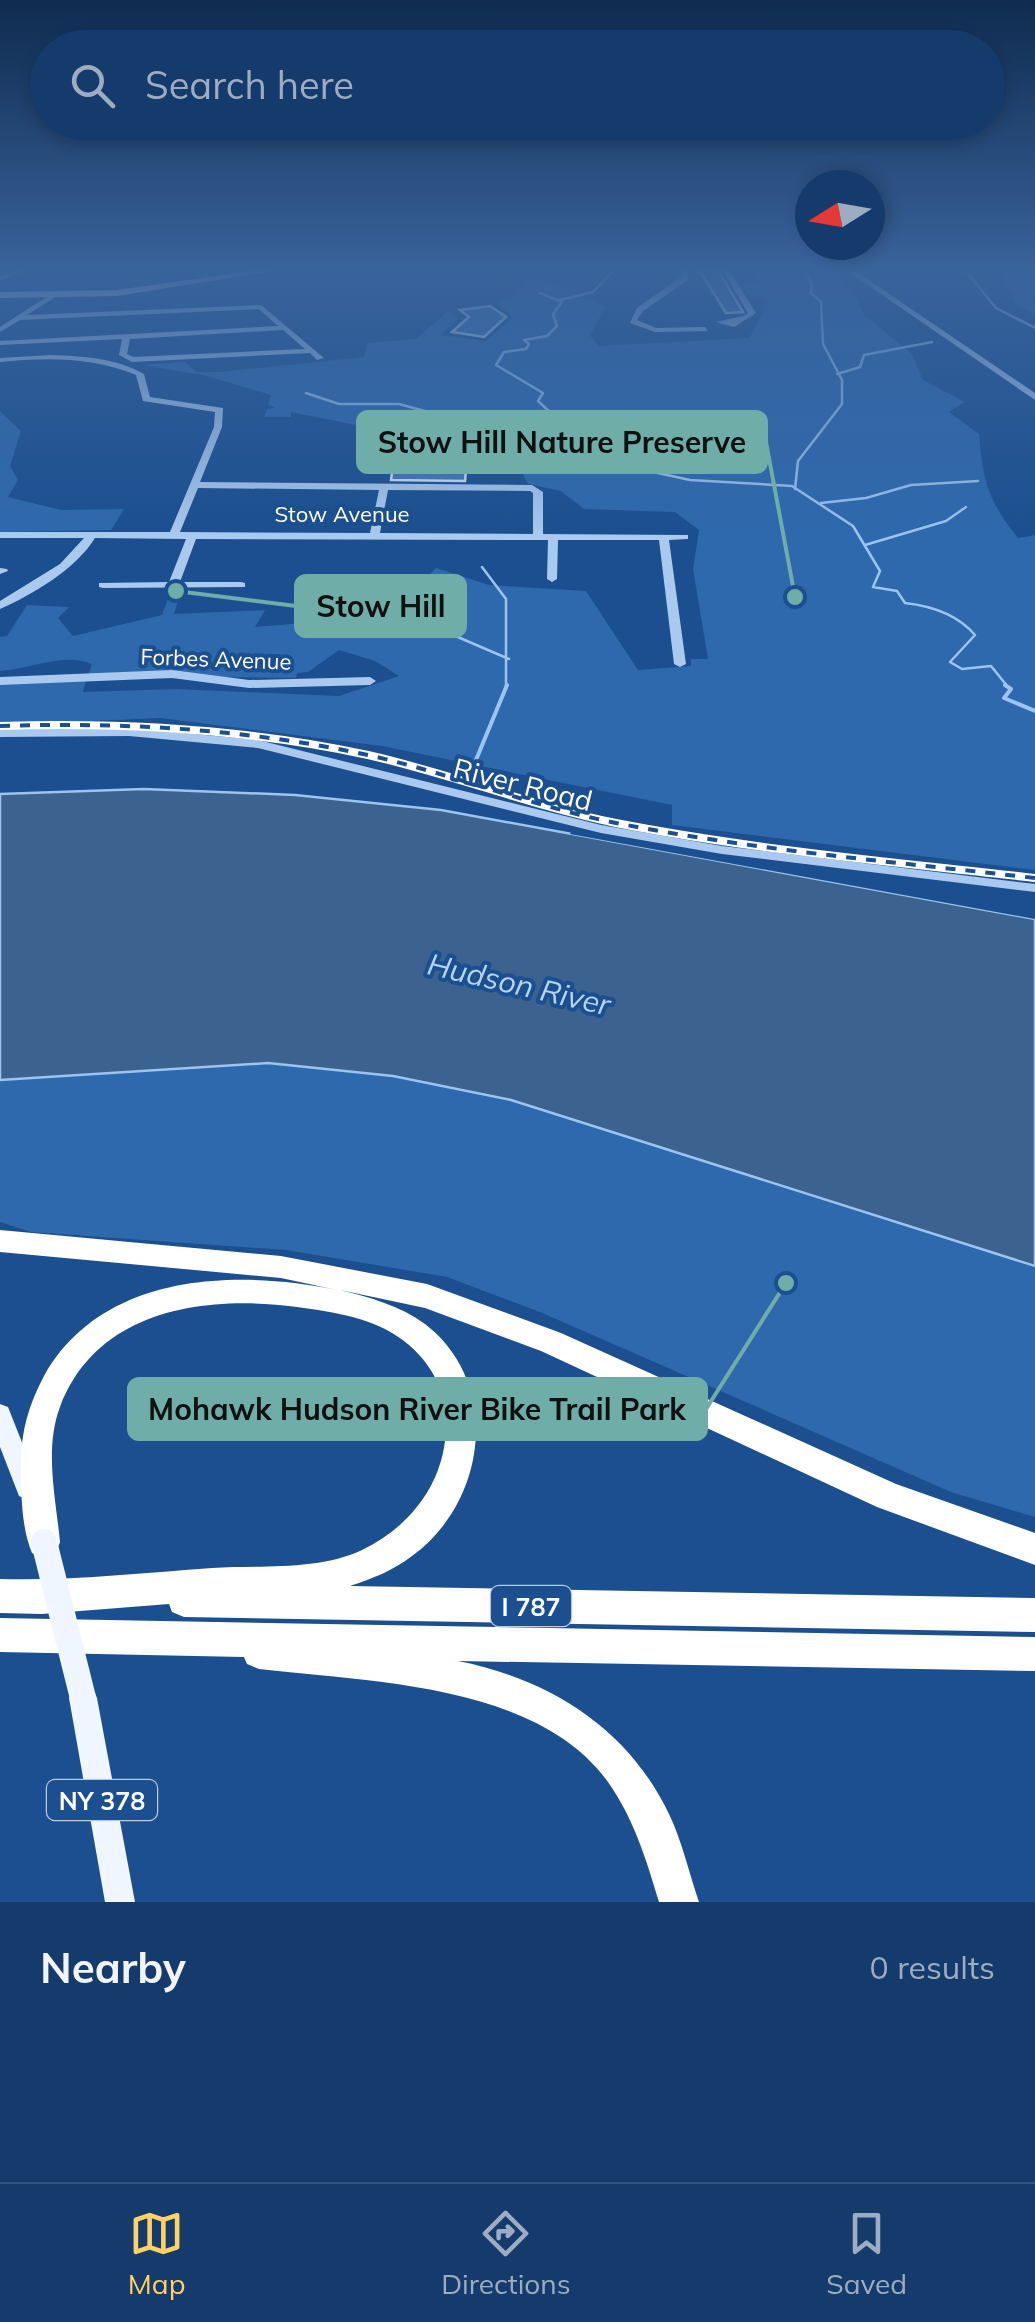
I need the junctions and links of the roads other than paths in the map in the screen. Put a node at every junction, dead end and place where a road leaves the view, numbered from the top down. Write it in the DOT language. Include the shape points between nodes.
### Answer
graph roads {
  1 [pos="43,359"];
  2 [pos="129,359"];
  3 [pos="157,359"];
  4 [pos="980,359"];
  5 [pos="1035,396"];
  6 [pos="194,485"];
  7 [pos="384,486"];
  8 [pos="92,534"];
  9 [pos="174,534"];
  10 [pos="192,534"];
  11 [pos="375,534"];
  12 [pos="0,535"];
  13 [pos="538,535"];
  14 [pos="553,536"];
  15 [pos="664,537"];
  16 [pos="684,537"];
  17 [pos="552,579"];
  18 [pos="103,585"];
  19 [pos="173,585"];
  20 [pos="241,585"];
  21 [pos="0,606"];
  22 [pos="680,664"];
  23 [pos="0,681"];
  24 [pos="370,681"];
  25 [pos="0,733"];
  26 [pos="1035,888"];
  27 [pos="0,1241"];
  28 [pos="0,1415"];
  29 [pos="44,1542"];
  30 [pos="1035,1549"];
  31 [pos="13,1597"];
  32 [pos="1035,1615"];
  33 [pos="0,1635"];
  34 [pos="136,1637"];
  35 [pos="1035,1654"];
  36 [pos="120,1902"];
  37 [pos="679,1902"];
  1 -- 6 [label="street" via="123,367 140,374 146,399 220,410"];
  2 -- 3 [label="street"];
  4 -- 5 [label="street"];
  6 -- 7 [label="street"];
  6 -- 9 [label="street"];
  7 -- 11 [label="street"];
  7 -- 13 [label="street" via="537,490"];
  8 -- 9 [label="street, Stow Avenue"];
  8 -- 12 [label="street, Stow Avenue"];
  8 -- 21 [label="street" via="62,568"];
  9 -- 10 [label="street, Stow Avenue"];
  10 -- 11 [label="street, Stow Avenue"];
  10 -- 19 [label="street"];
  11 -- 13 [label="street, Stow Avenue"];
  13 -- 14 [label="street, Stow Avenue"];
  14 -- 15 [label="street, Stow Avenue"];
  14 -- 17 [label="street"];
  15 -- 16 [label="street, Stow Avenue"];
  15 -- 22 [label="street"];
  18 -- 19 [label="street"];
  19 -- 20 [label="street"];
  23 -- 24 [label="street, Forbes Avenue" via="172,674 249,684"];
  25 -- 26 [label="street, River Road" via="129,732 258,744 601,829"];
  27 -- 30 [label="highway" via="281,1267 426,1296 552,1342 888,1496"];
  28 -- 29 [label="main road, NY 378"];
  29 -- 31 [label="highway" via="37,1436 48,1397 68,1362 98,1332 154,1302 214,1290 328,1300 400,1323 431,1346 454,1378 464,1420 451,1486 413,1536 373,1562 312,1578"];
  29 -- 36 [label="main road, NY 378, bridge" via="83,1698"];
  31 -- 32 [label="highway, I 787"];
  33 -- 34 [label="highway, I 787"];
  34 -- 35 [label="highway, I 787"];
  34 -- 37 [label="highway" via="443,1675 537,1700 574,1724 621,1772 659,1838"];
}
